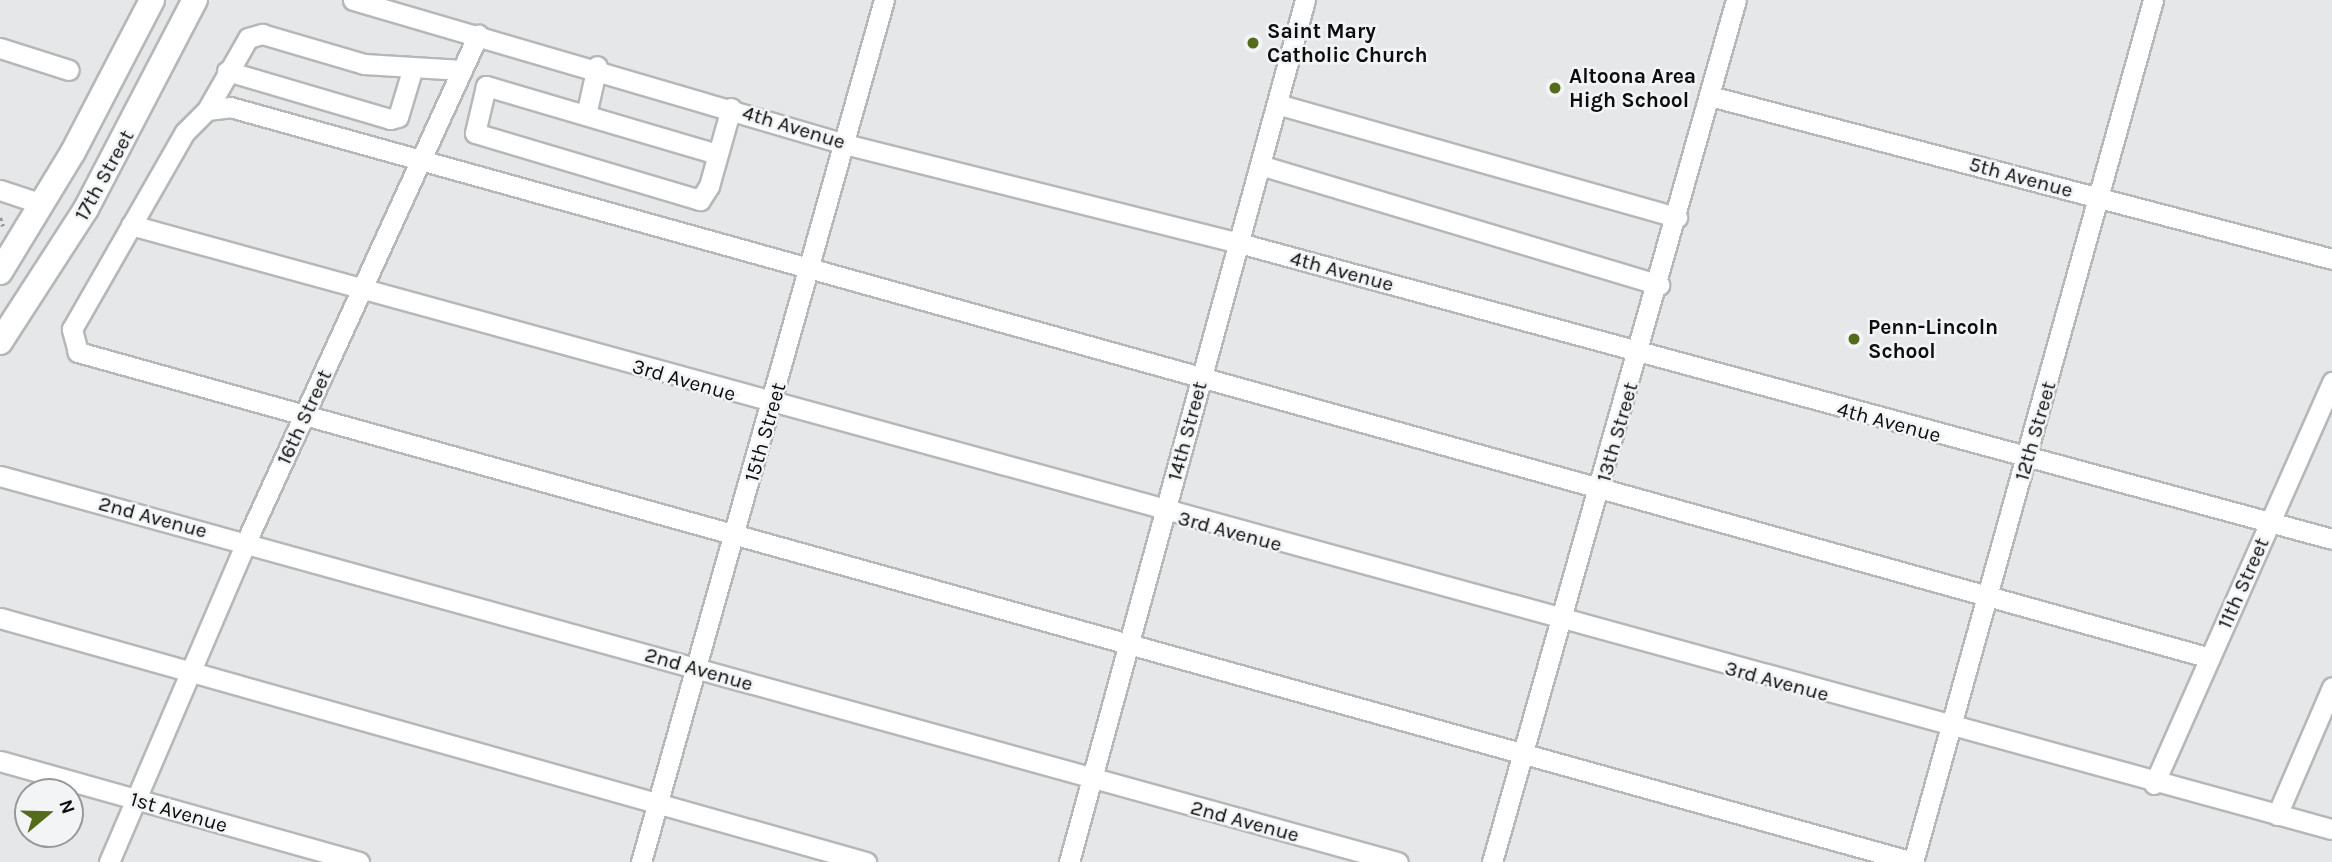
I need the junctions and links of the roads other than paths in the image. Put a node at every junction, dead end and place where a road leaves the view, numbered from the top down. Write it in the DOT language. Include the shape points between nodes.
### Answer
graph roads {
  1 [pos="152,0"];
  2 [pos="195,0"];
  3 [pos="353,0"];
  4 [pos="884,0"];
  5 [pos="1305,0"];
  6 [pos="1735,0"];
  7 [pos="2153,0"];
  8 [pos="478,35"];
  9 [pos="0,48"];
  10 [pos="597,66"];
  11 [pos="413,67"];
  12 [pos="69,70"];
  13 [pos="462,70"];
  14 [pos="227,71"];
  15 [pos="1710,96"];
  16 [pos="1276,104"];
  17 [pos="731,108"];
  18 [pos="207,110"];
  19 [pos="586,115"];
  20 [pos="845,144"];
  21 [pos="717,154"];
  22 [pos="419,164"];
  23 [pos="1260,165"];
  24 [pos="0,190"];
  25 [pos="2100,198"];
  26 [pos="42,204"];
  27 [pos="1677,217"];
  28 [pos="131,225"];
  29 [pos="1239,243"];
  30 [pos="2332,260"];
  31 [pos="810,270"];
  32 [pos="0,272"];
  33 [pos="1659,285"];
  34 [pos="362,288"];
  35 [pos="0,342"];
  36 [pos="1640,354"];
  37 [pos="1201,379"];
  38 [pos="2332,382"];
  39 [pos="774,406"];
  40 [pos="306,415"];
  41 [pos="2027,460"];
  42 [pos="0,476"];
  43 [pos="1601,488"];
  44 [pos="1165,513"];
  45 [pos="2270,523"];
  46 [pos="735,535"];
  47 [pos="2332,540"];
  48 [pos="246,542"];
  49 [pos="1989,595"];
  50 [pos="0,618"];
  51 [pos="1561,622"];
  52 [pos="1128,646"];
  53 [pos="2210,658"];
  54 [pos="695,669"];
  55 [pos="190,673"];
  56 [pos="2332,687"];
  57 [pos="1951,730"];
  58 [pos="1523,753"];
  59 [pos="0,761"];
  60 [pos="1092,779"];
  61 [pos="2154,784"];
  62 [pos="135,800"];
  63 [pos="657,807"];
  64 [pos="2277,815"];
  65 [pos="2332,829"];
  66 [pos="109,862"];
  67 [pos="359,862"];
  68 [pos="641,862"];
  69 [pos="866,862"];
  70 [pos="1069,862"];
  71 [pos="1398,862"];
  72 [pos="1492,862"];
  73 [pos="1913,862"];
  1 -- 26 [label="main road, 17th Street"];
  2 -- 35 [label="main road, 17th Street" via="86,209"];
  3 -- 8 [label="street, 4th Avenue"];
  4 -- 20 [label="street, 15th Street"];
  5 -- 16 [label="street, 14th Street"];
  6 -- 15 [label="street, 13th Street"];
  7 -- 25 [label="street, 12th Street"];
  8 -- 10 [label="street, 4th Avenue"];
  8 -- 13 [label="street, 16th Street"];
  9 -- 12 [label="street"];
  10 -- 17 [label="street, 4th Avenue"];
  10 -- 19 [label="street"];
  11 -- 13 [label="street"];
  11 -- 14 [label="street" via="364,64 262,34 248,38"];
  11 -- 14 [label="street" via="398,117 390,119"];
  13 -- 22 [label="street, 16th Street"];
  14 -- 18 [label="street"];
  15 -- 25 [label="street, 5th Avenue"];
  15 -- 27 [label="street, 13th Street"];
  16 -- 23 [label="street, 14th Street"];
  16 -- 27 [label="street"];
  17 -- 20 [label="street, 4th Avenue"];
  17 -- 21 [label="street"];
  18 -- 22 [label="street" via="230,107"];
  18 -- 28 [label="street" via="185,132"];
  19 -- 21 [label="street"];
  19 -- 21 [label="street" via="486,86 475,133 700,200"];
  20 -- 29 [label="street, 4th Avenue"];
  20 -- 31 [label="street, 15th Street"];
  22 -- 31 [label="street"];
  22 -- 34 [label="street, 16th Street"];
  23 -- 29 [label="street, 14th Street"];
  23 -- 33 [label="street"];
  24 -- 26 [label="street"];
  25 -- 30 [label="street, 5th Avenue"];
  25 -- 41 [label="street, 12th Street"];
  26 -- 32 [label="main road, 17th Street"];
  27 -- 33 [label="street, 13th Street"];
  28 -- 34 [label="street, 3rd Avenue"];
  28 -- 40 [label="street" via="71,336 78,352"];
  29 -- 36 [label="street, 4th Avenue"];
  29 -- 37 [label="street, 14th Street"];
  31 -- 37 [label="street"];
  31 -- 39 [label="street, 15th Street"];
  33 -- 36 [label="street, 13th Street"];
  34 -- 39 [label="street, 3rd Avenue"];
  34 -- 40 [label="street, 16th Street"];
  36 -- 41 [label="street, 4th Avenue"];
  36 -- 43 [label="street, 13th Street"];
  37 -- 43 [label="street"];
  37 -- 44 [label="street, 14th Street"];
  38 -- 45 [label="street, 11th Street"];
  39 -- 44 [label="street, 3rd Avenue"];
  39 -- 46 [label="street, 15th Street"];
  40 -- 46 [label="street"];
  40 -- 48 [label="street, 16th Street"];
  41 -- 45 [label="street, 4th Avenue"];
  41 -- 49 [label="street, 12th Street"];
  42 -- 48 [label="street, 2nd Avenue"];
  43 -- 49 [label="street"];
  43 -- 51 [label="street, 13th Street"];
  44 -- 51 [label="street, 3rd Avenue"];
  44 -- 52 [label="street, 14th Street"];
  45 -- 47 [label="street, 4th Avenue"];
  45 -- 53 [label="street, 11th Street"];
  46 -- 52 [label="street"];
  46 -- 54 [label="street, 15th Street"];
  48 -- 54 [label="street, 2nd Avenue"];
  48 -- 55 [label="street, 16th Street"];
  49 -- 53 [label="street"];
  49 -- 57 [label="street, 12th Street"];
  50 -- 55 [label="street"];
  51 -- 57 [label="street, 3rd Avenue"];
  51 -- 58 [label="street, 13th Street"];
  52 -- 58 [label="street"];
  52 -- 60 [label="street, 14th Street"];
  53 -- 61 [label="street, 11th Street"];
  54 -- 60 [label="street, 2nd Avenue"];
  54 -- 63 [label="street, 15th Street"];
  55 -- 62 [label="street, 16th Street"];
  55 -- 63 [label="street"];
  56 -- 64 [label="street"];
  57 -- 61 [label="street, 3rd Avenue"];
  57 -- 73 [label="street, 12th Street"];
  58 -- 72 [label="street, 13th Street"];
  58 -- 73 [label="street"];
  59 -- 62 [label="street, 1st Avenue"];
  60 -- 70 [label="street, 14th Street"];
  60 -- 71 [label="street, 2nd Avenue"];
  61 -- 64 [label="street, 3rd Avenue"];
  62 -- 66 [label="street, 16th Street"];
  62 -- 67 [label="street, 1st Avenue"];
  63 -- 68 [label="street, 15th Street"];
  63 -- 69 [label="street"];
  64 -- 65 [label="street, 3rd Avenue"];
}
